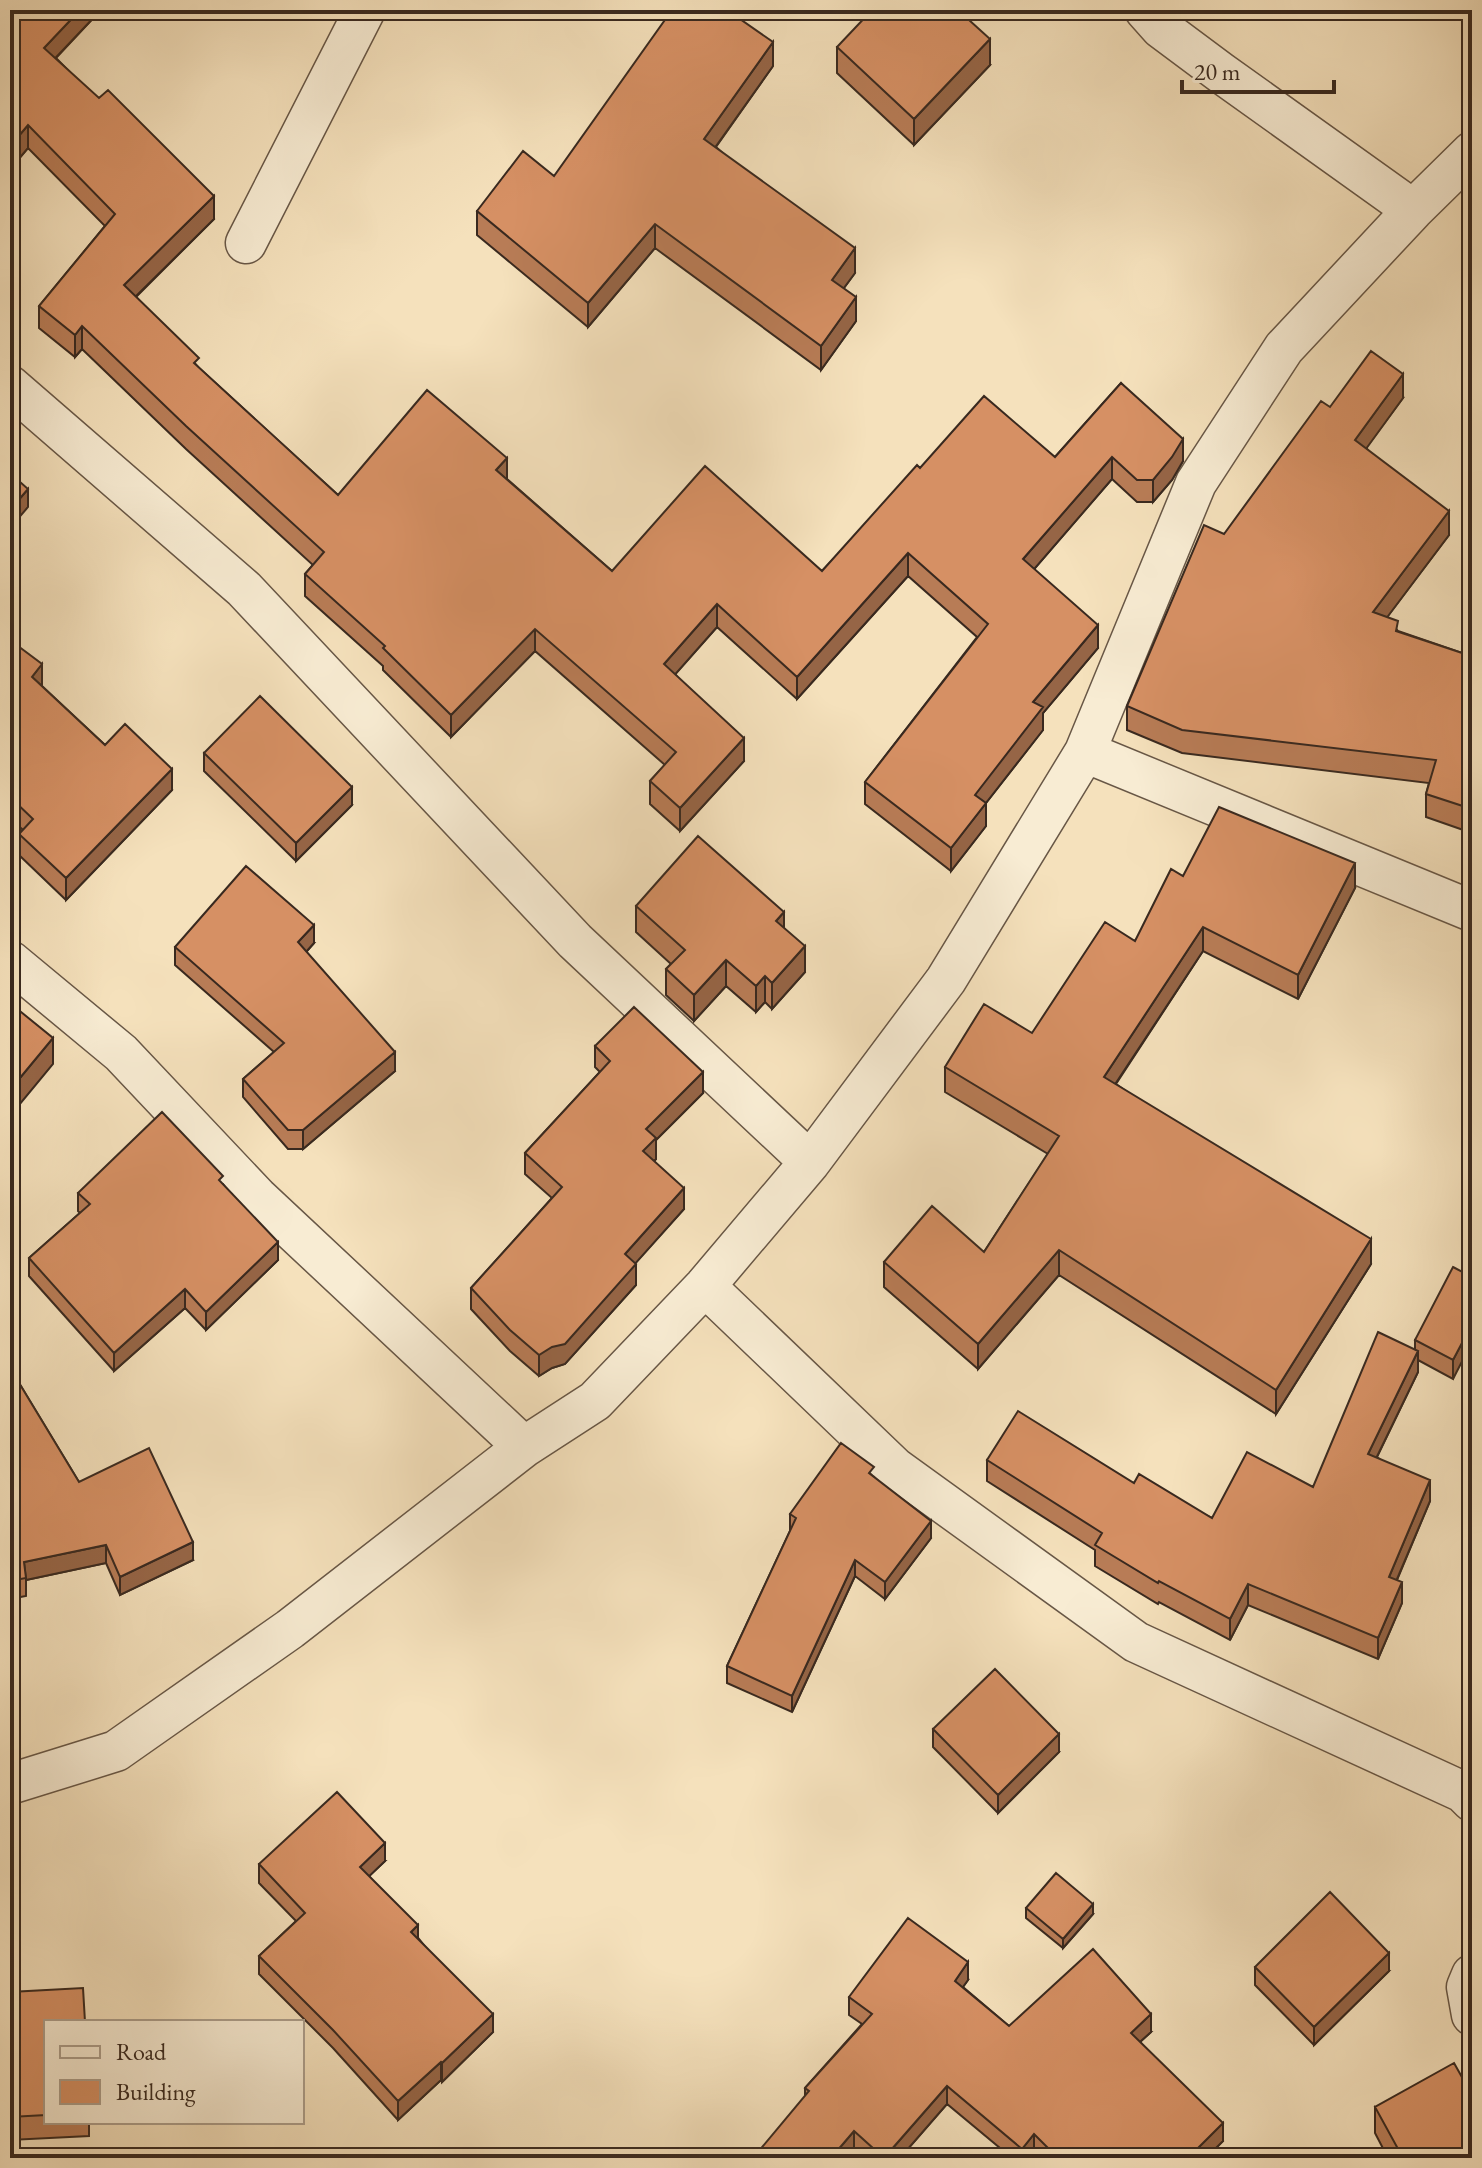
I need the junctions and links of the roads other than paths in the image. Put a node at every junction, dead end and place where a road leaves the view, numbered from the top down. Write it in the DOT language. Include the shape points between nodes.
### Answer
graph roads {
  1 [pos="365,10"];
  2 [pos="1145,10"];
  3 [pos="1470,158"];
  4 [pos="1413,210"];
  5 [pos="246,243"];
  6 [pos="10,386"];
  7 [pos="1085,752"];
  8 [pos="1472,911"];
  9 [pos="10,961"];
  10 [pos="810,1162"];
  11 [pos="705,1286"];
  12 [pos="524,1447"];
  13 [pos="10,1784"];
  14 [pos="1469,1788"];
  15 [pos="1472,1975"];
  16 [pos="1472,2015"];
  1 -- 5 [label="street"];
  2 -- 4 [label="street" via="1161,28"];
  3 -- 4 [label="street"];
  4 -- 7 [label="street" via="1284,348 1196,483"];
  6 -- 10 [label="street" via="244,589 575,941"];
  7 -- 8 [label="street"];
  7 -- 10 [label="street" via="946,980"];
  9 -- 12 [label="street" via="121,1053 257,1197"];
  10 -- 11 [label="street"];
  11 -- 12 [label="street" via="595,1401"];
  11 -- 14 [label="street" via="895,1468 1136,1642"];
  12 -- 13 [label="street" via="290,1629 116,1751"];
  15 -- 16 [label="street" via="1467,1987"];
}
